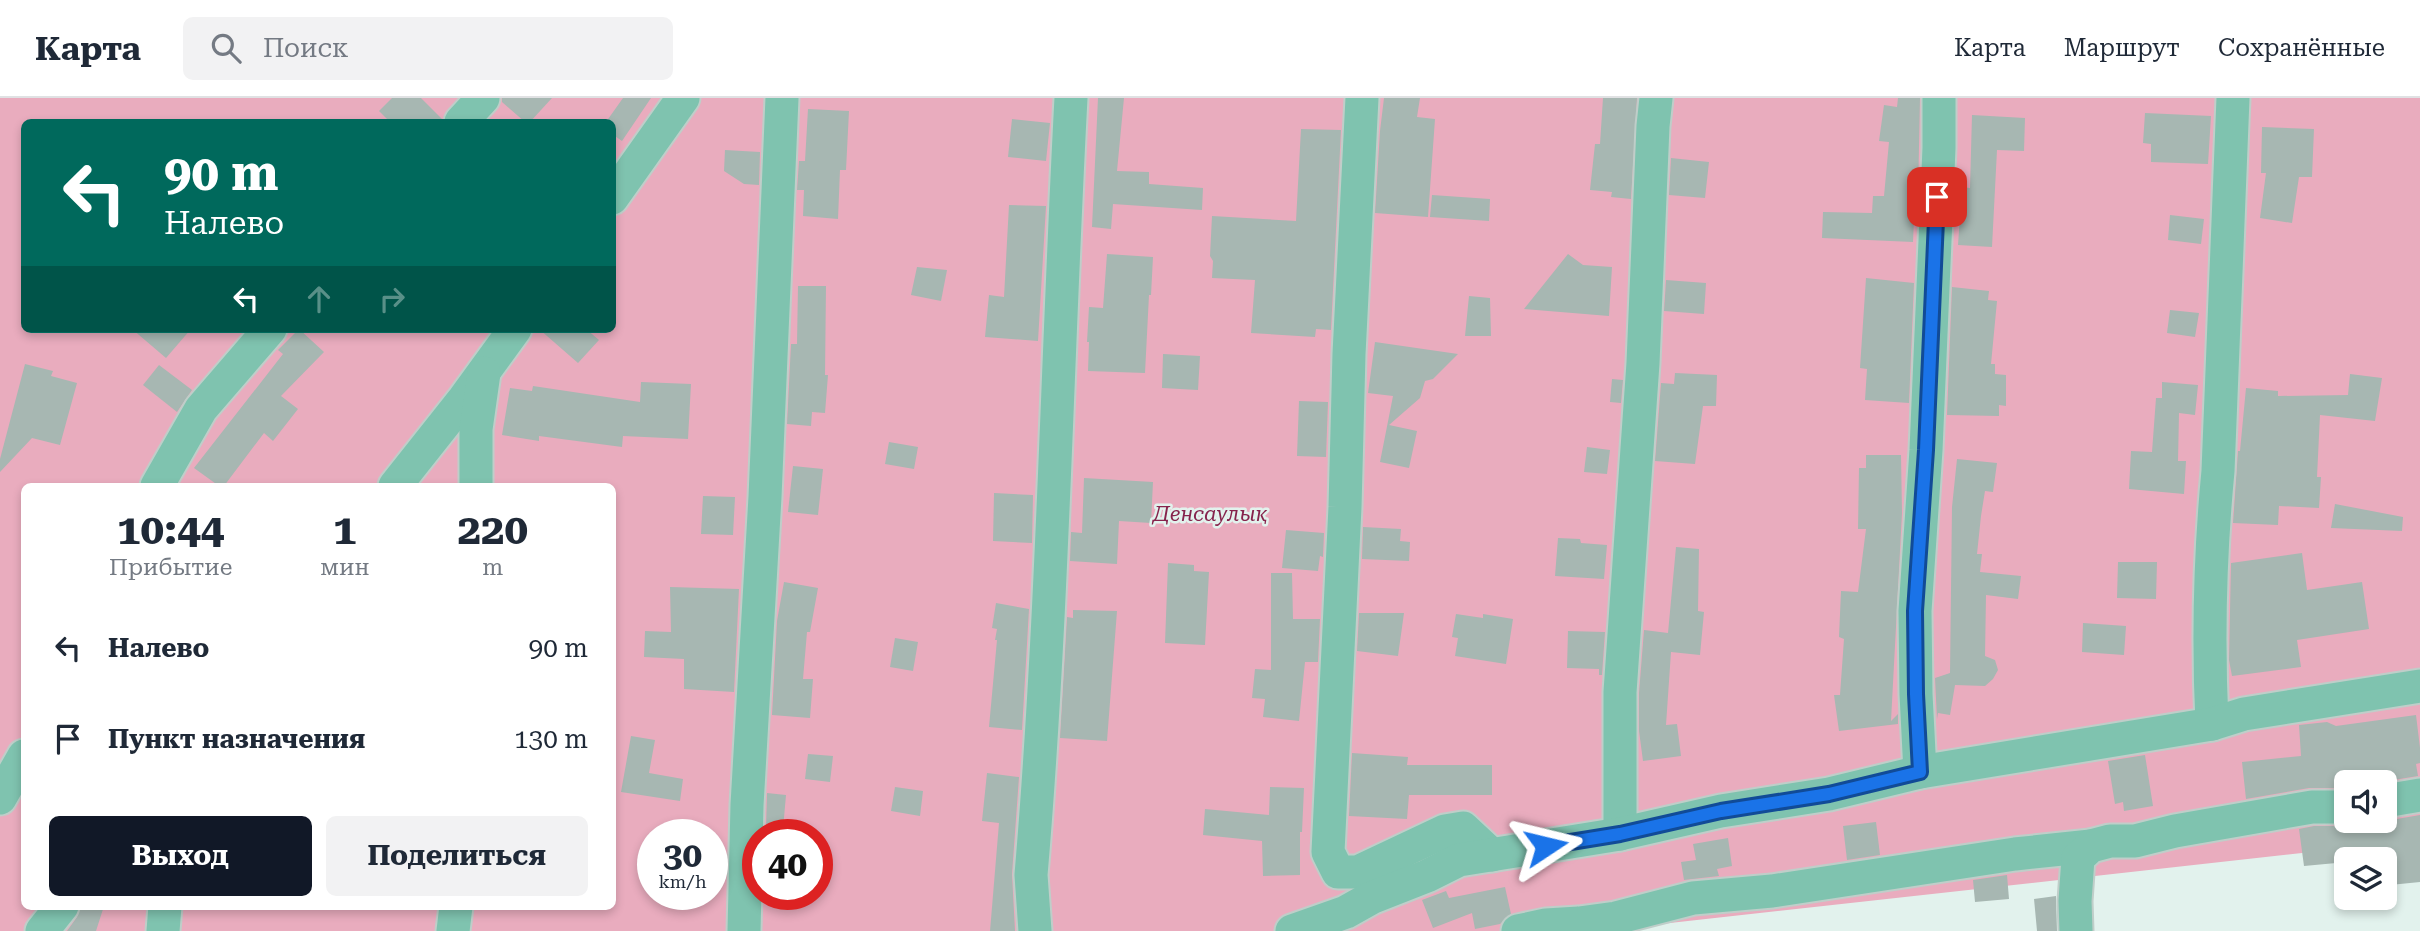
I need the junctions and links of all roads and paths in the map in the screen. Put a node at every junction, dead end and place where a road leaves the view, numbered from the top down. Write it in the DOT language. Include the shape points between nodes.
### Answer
graph roads {
  1 [pos="483,98"];
  2 [pos="683,98"];
  3 [pos="782,98"];
  4 [pos="1071,98"];
  5 [pos="1362,98"];
  6 [pos="1656,98"];
  7 [pos="1939,98"];
  8 [pos="2233,98"];
  9 [pos="464,119"];
  10 [pos="616,192"];
  11 [pos="267,333"];
  12 [pos="511,333"];
  13 [pos="485,370"];
  14 [pos="159,483"];
  15 [pos="397,483"];
  16 [pos="476,483"];
  17 [pos="2420,686"];
  18 [pos="2211,724"];
  19 [pos="21,761"];
  20 [pos="1920,772"];
  21 [pos="2420,795"];
  22 [pos="0,798"];
  23 [pos="2397,799"];
  24 [pos="2334,807"];
  25 [pos="1620,834"];
  26 [pos="2091,846"];
  27 [pos="1492,855"];
  28 [pos="59,910"];
  29 [pos="165,910"];
  30 [pos="456,910"];
  31 [pos="42,931"];
  32 [pos="163,931"];
  33 [pos="453,931"];
  34 [pos="744,931"];
  35 [pos="1035,931"];
  36 [pos="1293,931"];
  37 [pos="1518,931"];
  38 [pos="2076,931"];
  1 -- 9 [label="street"];
  2 -- 10 [label="street"];
  3 -- 34 [label="street"];
  4 -- 35 [label="street" via="1053,527 1031,875"];
  5 -- 27 [label="street" via="1328,852 1338,872 1358,872 1445,831 1464,828"];
  6 -- 25 [label="street" via="1620,692"];
  7 -- 20 [label="street" via="1915,611"];
  8 -- 18 [label="street" via="2213,518"];
  11 -- 14 [label="street" via="201,409"];
  12 -- 13 [label="street"];
  13 -- 15 [label="street"];
  13 -- 16 [label="street" via="476,429"];
  17 -- 18 [label="street" via="2244,714"];
  18 -- 20 [label="street"];
  19 -- 22 [label="street"];
  20 -- 25 [label="street"];
  21 -- 23 [label="street"];
  24 -- 26 [label="street"];
  25 -- 27 [label="street"];
  26 -- 37 [label="street" via="1693,898 1616,918"];
  26 -- 38 [label="street" via="2078,858"];
  27 -- 36 [label="street" via="1459,860"];
  28 -- 31 [label="street"];
  29 -- 32 [label="street"];
  30 -- 33 [label="street"];
}
